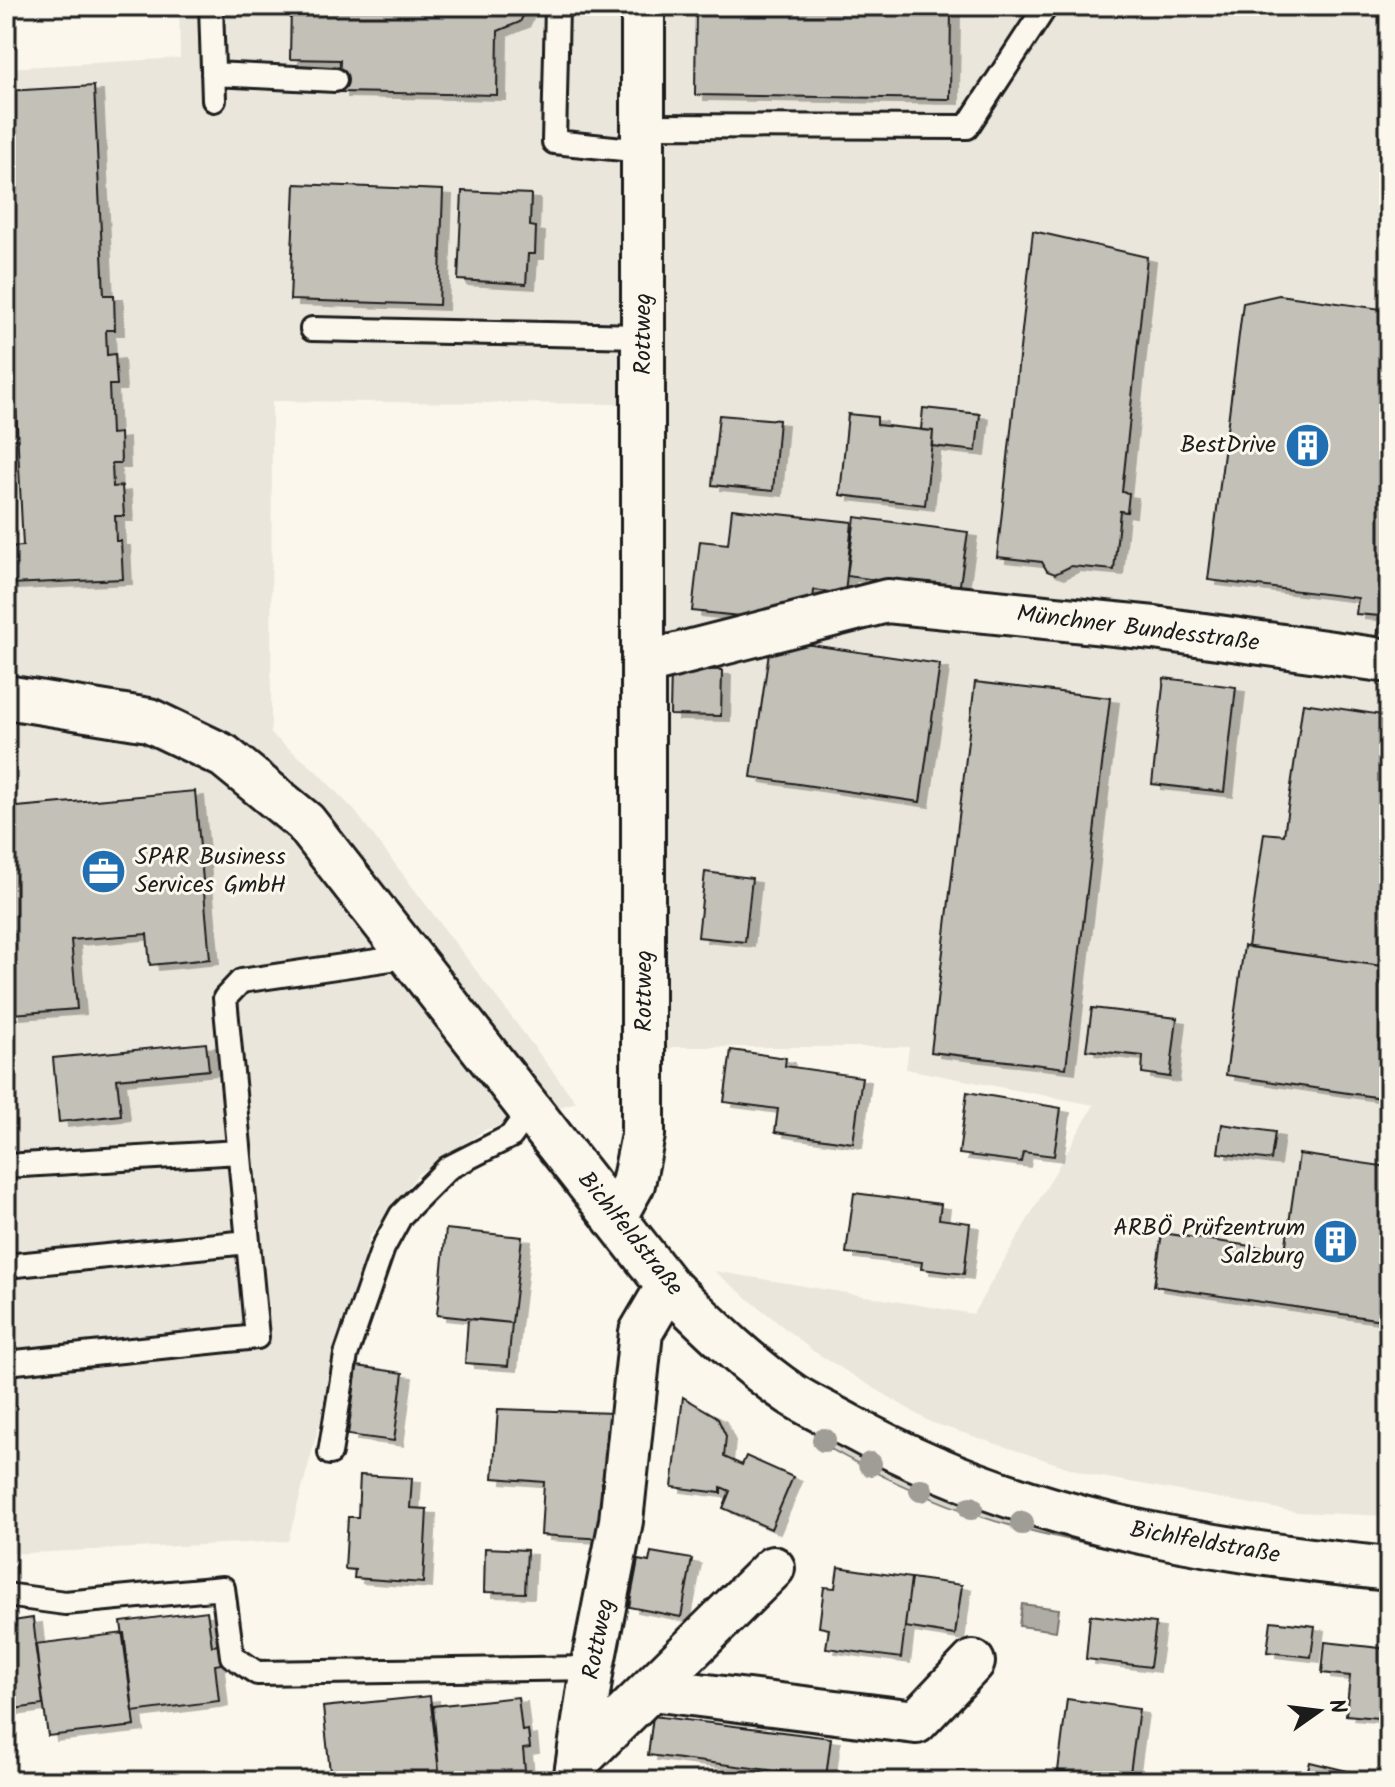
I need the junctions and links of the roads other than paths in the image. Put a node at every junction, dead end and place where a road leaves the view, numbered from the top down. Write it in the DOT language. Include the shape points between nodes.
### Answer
graph roads {
  1 [pos="211,6"];
  2 [pos="557,6"];
  3 [pos="643,6"];
  4 [pos="1046,6"];
  5 [pos="213,74"];
  6 [pos="335,80"];
  7 [pos="214,100"];
  8 [pos="643,138"];
  9 [pos="312,329"];
  10 [pos="642,336"];
  11 [pos="1389,661"];
  12 [pos="645,663"];
  13 [pos="6,697"];
  14 [pos="411,956"];
  15 [pos="531,1108"];
  16 [pos="239,1152"];
  17 [pos="6,1166"];
  18 [pos="614,1218"];
  19 [pos="248,1242"];
  20 [pos="6,1266"];
  21 [pos="668,1286"];
  22 [pos="6,1363"];
  23 [pos="330,1453"];
  24 [pos="773,1568"];
  25 [pos="1389,1569"];
  26 [pos="6,1595"];
  27 [pos="973,1662"];
  28 [pos="592,1668"];
  29 [pos="651,1689"];
  30 [pos="577,1771"];
  1 -- 5 [label="lane"];
  2 -- 8 [label="lane" via="554,142"];
  3 -- 8 [label="street, Rottweg"];
  4 -- 8 [label="lane" via="967,127"];
  5 -- 6 [label="lane"];
  5 -- 7 [label="lane"];
  8 -- 10 [label="street, Rottweg"];
  9 -- 10 [label="lane"];
  10 -- 12 [label="street, Rottweg"];
  11 -- 12 [label="street, Münchner Bundesstraße" via="1154,628 887,601"];
  12 -- 18 [label="street, Rottweg" via="643,1135 633,1184"];
  13 -- 14 [label="street, Bichlfeldstraße" via="149,720 224,756 305,822"];
  14 -- 15 [label="street, Bichlfeldstraße"];
  14 -- 16 [label="lane" via="241,981 225,998"];
  15 -- 18 [label="street, Bichlfeldstraße"];
  15 -- 23 [label="lane" via="511,1136 448,1168 401,1215 383,1248 346,1355"];
  16 -- 17 [label="lane"];
  16 -- 19 [label="lane"];
  18 -- 21 [label="street, Bichlfeldstraße"];
  19 -- 20 [label="lane"];
  19 -- 22 [label="lane" via="257,1337"];
  21 -- 25 [label="street, Bichlfeldstraße" via="791,1394 890,1449 1010,1500 1154,1535"];
  21 -- 28 [label="street, Rottweg" via="641,1332 624,1496"];
  24 -- 29 [label="street, Rottweg"];
  26 -- 28 [label="lane" via="65,1603 223,1588 232,1656 257,1673"];
  27 -- 29 [label="street" via="916,1722"];
  28 -- 30 [label="street, Rottweg"];
  29 -- 30 [label="street, Rottweg"];
}
